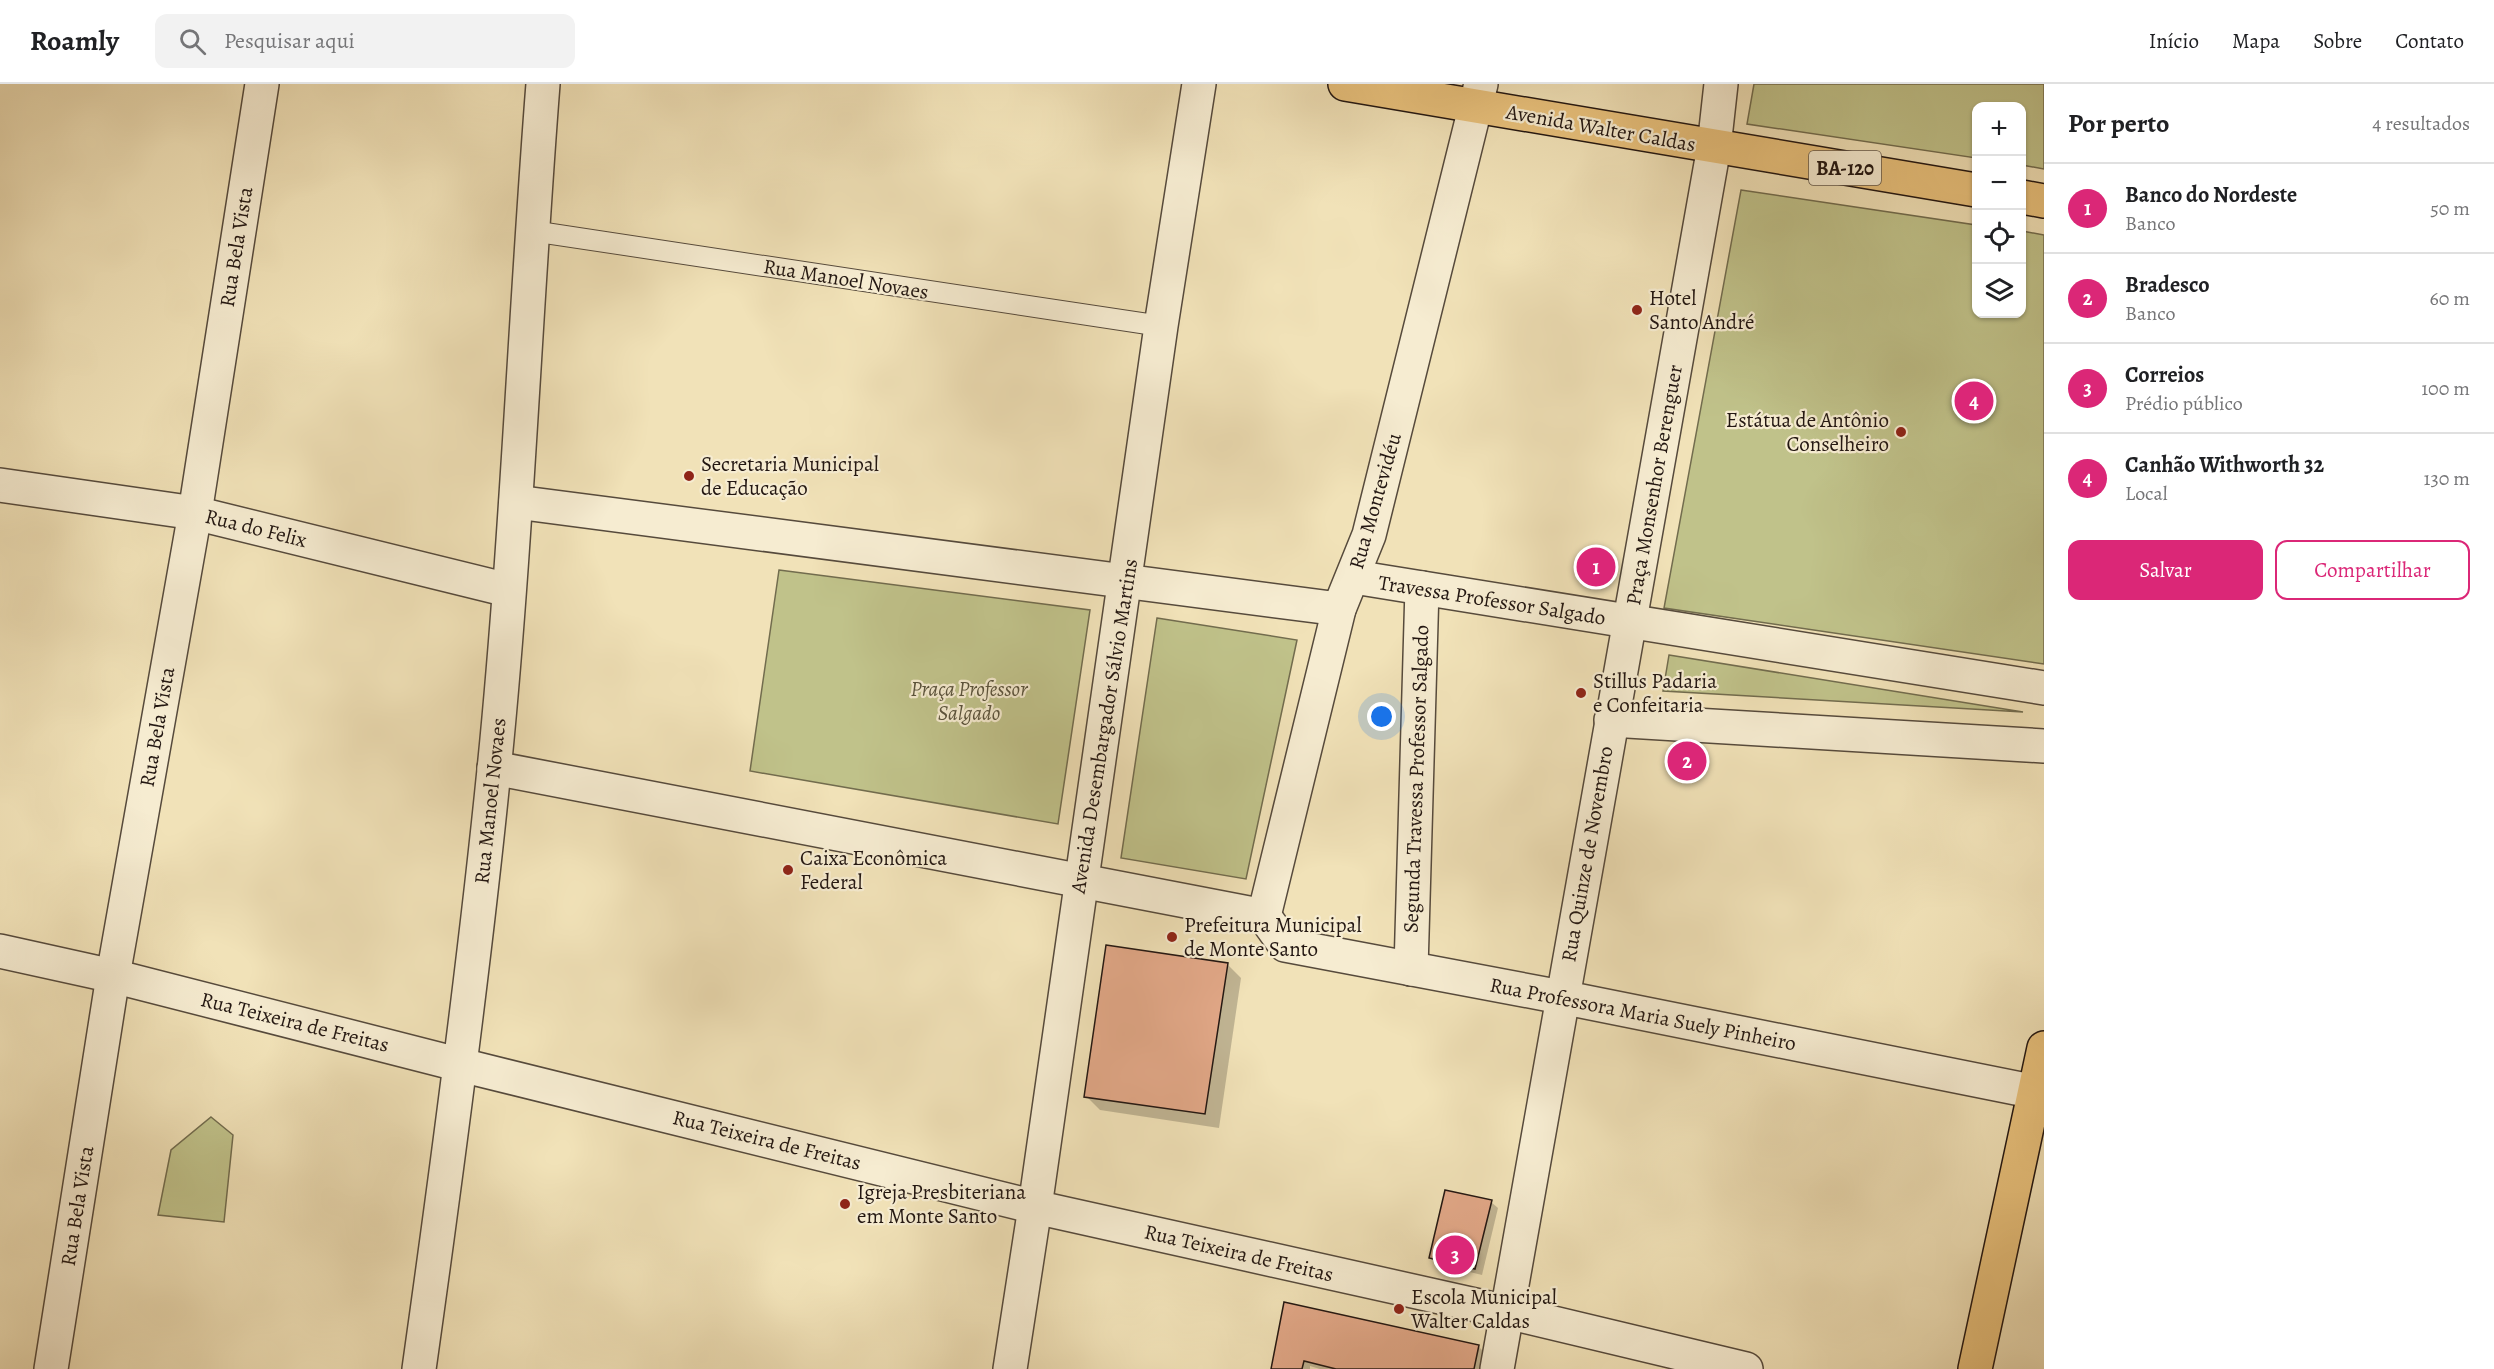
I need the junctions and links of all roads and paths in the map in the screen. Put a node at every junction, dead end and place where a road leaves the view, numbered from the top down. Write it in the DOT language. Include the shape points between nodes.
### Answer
graph roads {
  1 [pos="262,84"];
  2 [pos="543,84"];
  3 [pos="1199,84"];
  4 [pos="1346,84"];
  5 [pos="1721,84"];
  6 [pos="1478,95"];
  7 [pos="1714,147"];
  8 [pos="1972,189"];
  9 [pos="2026,198"];
  10 [pos="2044,201"];
  11 [pos="532,231"];
  12 [pos="1161,326"];
  13 [pos="0,485"];
  14 [pos="516,502"];
  15 [pos="195,513"];
  16 [pos="1354,577"];
  17 [pos="1126,581"];
  18 [pos="1422,588"];
  19 [pos="508,590"];
  20 [pos="1339,609"];
  21 [pos="1630,623"];
  22 [pos="2044,688"];
  23 [pos="1611,720"];
  24 [pos="2044,746"];
  25 [pos="494,768"];
  26 [pos="1080,881"];
  27 [pos="1264,916"];
  28 [pos="0,951"];
  29 [pos="1411,969"];
  30 [pos="113,976"];
  31 [pos="1561,997"];
  32 [pos="2044,1048"];
  33 [pos="461,1065"];
  34 [pos="2036,1092"];
  35 [pos="1035,1207"];
  36 [pos="1507,1312"];
  37 [pos="51,1369"];
  38 [pos="419,1369"];
  39 [pos="1010,1369"];
  40 [pos="1497,1369"];
  41 [pos="1746,1369"];
  42 [pos="1975,1369"];
  1 -- 15 [label="street, Rua Bela Vista"];
  2 -- 11 [label="street, Rua Manoel Novaes"];
  3 -- 12 [label="street, Avenida Desembargador Sálvio Martins"];
  4 -- 6 [label="main road, Avenida Walter Caldas / BA-120"];
  5 -- 7 [label="street, Praça Monsenhor Berenguer"];
  6 -- 7 [label="main road, Avenida Walter Caldas / BA-120"];
  6 -- 16 [label="street, Rua Montevidéu" via="1368,535"];
  7 -- 8 [label="main road, BA-120"];
  7 -- 21 [label="street, Praça Monsenhor Berenguer"];
  9 -- 10 [label="main road"];
  11 -- 12 [label="lane, Rua Manoel Novaes"];
  11 -- 14 [label="street, Rua Manoel Novaes"];
  12 -- 17 [label="street, Avenida Desembargador Sálvio Martins"];
  13 -- 15 [label="street, Rua do Felix"];
  14 -- 17 [label="street"];
  14 -- 19 [label="street, Rua Manoel Novaes"];
  15 -- 19 [label="street, Rua do Felix"];
  15 -- 30 [label="street, Rua Bela Vista"];
  16 -- 18 [label="street, Travessa Professor Salgado"];
  16 -- 20 [label="street, Rua Montevidéu"];
  17 -- 20 [label="street"];
  17 -- 26 [label="street, Avenida Desembargador Sálvio Martins"];
  18 -- 21 [label="street, Travessa Professor Salgado"];
  18 -- 29 [label="street, Segunda Travessa Professor Salgado"];
  19 -- 25 [label="street, Rua Manoel Novaes"];
  20 -- 27 [label="street, Rua Montevidéu"];
  21 -- 22 [label="street, Praça Monsenhor Berenguer"];
  21 -- 23 [label="street, Rua Quinze de Novembro"];
  23 -- 24 [label="street"];
  23 -- 31 [label="street, Rua Quinze de Novembro"];
  25 -- 26 [label="street"];
  25 -- 33 [label="street, Rua Manoel Novaes"];
  26 -- 27 [label="street"];
  26 -- 35 [label="street, Avenida Desembargador Sálvio Martins"];
  27 -- 29 [label="street, Rua Professora Maria Suely Pinheiro" via="1286,945"];
  28 -- 30 [label="street, Rua Teixeira de Freitas"];
  29 -- 31 [label="street, Rua Professora Maria Suely Pinheiro"];
  30 -- 33 [label="street, Rua Teixeira de Freitas"];
  30 -- 37 [label="street, Rua Bela Vista"];
  31 -- 34 [label="street, Rua Professora Maria Suely Pinheiro"];
  31 -- 36 [label="street, Rua Quinze de Novembro"];
  32 -- 34 [label="main road"];
  33 -- 35 [label="street, Rua Teixeira de Freitas"];
  33 -- 38 [label="street, Rua Manoel Novaes"];
  34 -- 42 [label="main road"];
  35 -- 36 [label="street, Rua Teixeira de Freitas"];
  35 -- 39 [label="street, Avenida Desembargador Sálvio Martins"];
  36 -- 40 [label="street, Rua Quinze de Novembro"];
  36 -- 41 [label="street, Rua Teixeira de Freitas"];
}
